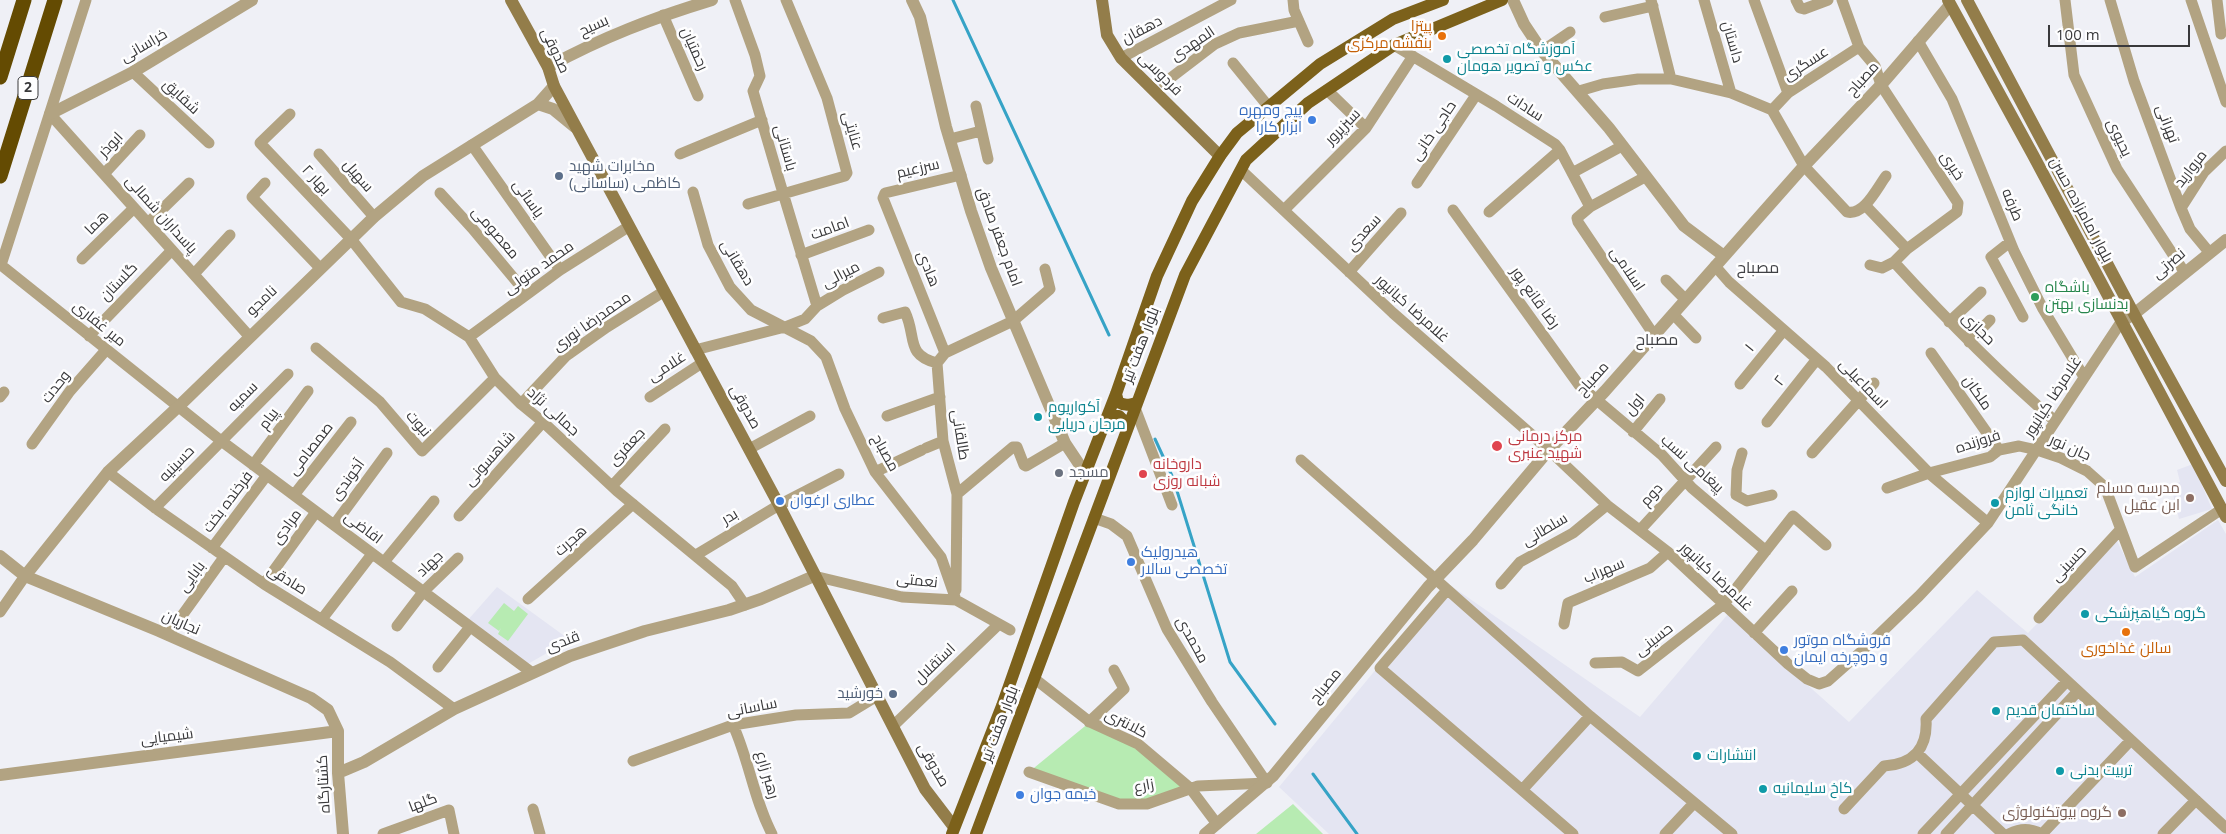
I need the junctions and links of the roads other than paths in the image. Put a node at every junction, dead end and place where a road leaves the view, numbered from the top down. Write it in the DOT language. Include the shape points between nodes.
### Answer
graph roads {
  1 [pos="24,0"];
  2 [pos="54,0"];
  3 [pos="86,0"];
  4 [pos="252,0"];
  5 [pos="511,0"];
  6 [pos="710,0"];
  7 [pos="735,0"];
  8 [pos="786,0"];
  9 [pos="912,0"];
  10 [pos="1102,0"];
  11 [pos="1231,0"];
  12 [pos="1293,0"];
  13 [pos="1443,0"];
  14 [pos="1502,0"];
  15 [pos="1513,0"];
  16 [pos="1704,0"];
  17 [pos="1754,0"];
  18 [pos="1796,0"];
  19 [pos="1828,0"];
  20 [pos="1842,0"];
  21 [pos="1966,0"];
  22 [pos="2065,0"];
  23 [pos="2110,0"];
  24 [pos="2191,0"];
  25 [pos="2217,0"];
  26 [pos="1949,2"];
  27 [pos="1652,3"];
  28 [pos="663,15"];
  29 [pos="1605,17"];
  30 [pos="1299,21"];
  31 [pos="1570,32"];
  32 [pos="2221,34"];
  33 [pos="1918,41"];
  34 [pos="1308,42"];
  35 [pos="1394,45"];
  36 [pos="1859,47"];
  37 [pos="1542,51"];
  38 [pos="1413,56"];
  39 [pos="1121,58"];
  40 [pos="1233,63"];
  41 [pos="548,67"];
  42 [pos="133,72"];
  43 [pos="0,77"];
  44 [pos="1671,79"];
  45 [pos="1164,83"];
  46 [pos="1881,85"];
  47 [pos="554,86"];
  48 [pos="1327,90"];
  49 [pos="1579,91"];
  50 [pos="1731,93"];
  51 [pos="1788,93"];
  52 [pos="1476,95"];
  53 [pos="698,96"];
  54 [pos="2226,102"];
  55 [pos="538,104"];
  56 [pos="976,106"];
  57 [pos="1268,106"];
  58 [pos="1772,110"];
  59 [pos="50,114"];
  60 [pos="290,114"];
  61 [pos="762,120"];
  62 [pos="575,127"];
  63 [pos="1366,128"];
  64 [pos="981,131"];
  65 [pos="140,135"];
  66 [pos="950,139"];
  67 [pos="209,143"];
  68 [pos="472,144"];
  69 [pos="1622,146"];
  70 [pos="1560,150"];
  71 [pos="2226,151"];
  72 [pos="319,154"];
  73 [pos="680,154"];
  74 [pos="1220,156"];
  75 [pos="988,159"];
  76 [pos="1804,166"];
  77 [pos="1241,170"];
  78 [pos="104,174"];
  79 [pos="1572,174"];
  80 [pos="961,175"];
  81 [pos="0,176"];
  82 [pos="1886,176"];
  83 [pos="1645,177"];
  84 [pos="189,183"];
  85 [pos="265,183"];
  86 [pos="1417,183"];
  87 [pos="693,192"];
  88 [pos="440,193"];
  89 [pos="884,195"];
  90 [pos="783,196"];
  91 [pos="748,204"];
  92 [pos="1865,205"];
  93 [pos="1590,207"];
  94 [pos="134,208"];
  95 [pos="2181,208"];
  96 [pos="1284,210"];
  97 [pos="1453,210"];
  98 [pos="1489,212"];
  99 [pos="1401,213"];
  100 [pos="374,217"];
  101 [pos="148,223"];
  102 [pos="628,227"];
  103 [pos="869,230"];
  104 [pos="230,235"];
  105 [pos="351,238"];
  106 [pos="2226,240"];
  107 [pos="2010,242"];
  108 [pos="1907,249"];
  109 [pos="172,250"];
  110 [pos="2209,252"];
  111 [pos="801,255"];
  112 [pos="1724,256"];
  113 [pos="82,259"];
  114 [pos="1894,262"];
  115 [pos="1870,264"];
  116 [pos="1,265"];
  117 [pos="1715,266"];
  118 [pos="320,268"];
  119 [pos="1045,269"];
  120 [pos="560,270"];
  121 [pos="879,272"];
  122 [pos="1349,272"];
  123 [pos="2185,273"];
  124 [pos="194,274"];
  125 [pos="1666,280"];
  126 [pos="663,292"];
  127 [pos="1981,292"];
  128 [pos="527,294"];
  129 [pos="1686,299"];
  130 [pos="817,306"];
  131 [pos="1673,314"];
  132 [pos="2134,314"];
  133 [pos="2023,317"];
  134 [pos="883,318"];
  135 [pos="1990,320"];
  136 [pos="1013,321"];
  137 [pos="1949,322"];
  138 [pos="2121,322"];
  139 [pos="785,327"];
  140 [pos="1784,330"];
  141 [pos="1654,335"];
  142 [pos="89,336"];
  143 [pos="249,336"];
  144 [pos="469,337"];
  145 [pos="1696,338"];
  146 [pos="1969,342"];
  147 [pos="316,348"];
  148 [pos="106,350"];
  149 [pos="695,350"];
  150 [pos="1931,353"];
  151 [pos="945,354"];
  152 [pos="1817,359"];
  153 [pos="702,363"];
  154 [pos="937,363"];
  155 [pos="288,374"];
  156 [pos="2084,377"];
  157 [pos="494,378"];
  158 [pos="1874,383"];
  159 [pos="1740,384"];
  160 [pos="308,392"];
  161 [pos="1116,394"];
  162 [pos="650,397"];
  163 [pos="940,397"];
  164 [pos="1660,399"];
  165 [pos="1596,401"];
  166 [pos="1858,401"];
  167 [pos="521,404"];
  168 [pos="179,406"];
  169 [pos="1136,406"];
  170 [pos="810,416"];
  171 [pos="887,416"];
  172 [pos="1106,421"];
  173 [pos="2055,421"];
  174 [pos="351,422"];
  175 [pos="543,422"];
  176 [pos="1767,422"];
  177 [pos="665,429"];
  178 [pos="1127,429"];
  179 [pos="1632,432"];
  180 [pos="220,440"];
  181 [pos="943,440"];
  182 [pos="1065,443"];
  183 [pos="32,444"];
  184 [pos="1716,447"];
  185 [pos="749,449"];
  186 [pos="1549,450"];
  187 [pos="1999,450"];
  188 [pos="2037,450"];
  189 [pos="1742,452"];
  190 [pos="387,453"];
  191 [pos="1812,453"];
  192 [pos="1302,460"];
  193 [pos="253,465"];
  194 [pos="108,472"];
  195 [pos="875,472"];
  196 [pos="1085,473"];
  197 [pos="1929,473"];
  198 [pos="839,474"];
  199 [pos="267,475"];
  200 [pos="1686,481"];
  201 [pos="2226,481"];
  202 [pos="612,486"];
  203 [pos="1887,488"];
  204 [pos="957,494"];
  205 [pos="1772,494"];
  206 [pos="294,495"];
  207 [pos="1736,495"];
  208 [pos="434,501"];
  209 [pos="633,504"];
  210 [pos="1607,504"];
  211 [pos="779,505"];
  212 [pos="1172,505"];
  213 [pos="155,508"];
  214 [pos="1721,511"];
  215 [pos="316,512"];
  216 [pos="2224,513"];
  217 [pos="459,516"];
  218 [pos="1094,518"];
  219 [pos="1988,523"];
  220 [pos="334,525"];
  221 [pos="1640,530"];
  222 [pos="2120,530"];
  223 [pos="1826,545"];
  224 [pos="212,548"];
  225 [pos="1766,551"];
  226 [pos="1668,552"];
  227 [pos="372,554"];
  228 [pos="0,556"];
  229 [pos="696,556"];
  230 [pos="458,558"];
  231 [pos="222,560"];
  232 [pos="384,562"];
  233 [pos="25,576"];
  234 [pos="814,576"];
  235 [pos="1435,580"];
  236 [pos="264,584"];
  237 [pos="1501,584"];
  238 [pos="1447,590"];
  239 [pos="1792,591"];
  240 [pos="423,592"];
  241 [pos="528,600"];
  242 [pos="956,600"];
  243 [pos="1724,604"];
  244 [pos="745,605"];
  245 [pos="0,612"];
  246 [pos="2039,618"];
  247 [pos="322,619"];
  248 [pos="999,624"];
  249 [pos="1564,624"];
  250 [pos="397,626"];
  251 [pos="470,627"];
  252 [pos="1010,630"];
  253 [pos="1754,633"];
  254 [pos="168,635"];
  255 [pos="1595,663"];
  256 [pos="438,667"];
  257 [pos="1114,670"];
  258 [pos="531,672"];
  259 [pos="1035,679"];
  260 [pos="2067,681"];
  261 [pos="2078,691"];
  262 [pos="877,696"];
  263 [pos="454,708"];
  264 [pos="1590,716"];
  265 [pos="1089,722"];
  266 [pos="733,725"];
  267 [pos="892,726"];
  268 [pos="338,731"];
  269 [pos="2131,740"];
  270 [pos="1917,753"];
  271 [pos="634,761"];
  272 [pos="1029,772"];
  273 [pos="338,773"];
  274 [pos="0,775"];
  275 [pos="1267,783"];
  276 [pos="1190,788"];
  277 [pos="1522,790"];
  278 [pos="1960,794"];
  279 [pos="2196,800"];
  280 [pos="1694,803"];
  281 [pos="1972,805"];
  282 [pos="533,808"];
  283 [pos="1844,809"];
  284 [pos="1217,824"];
  285 [pos="2226,828"];
  286 [pos="953,831"];
  287 [pos="343,834"];
  288 [pos="383,834"];
  289 [pos="454,834"];
  290 [pos="540,834"];
  291 [pos="772,834"];
  292 [pos="976,834"];
  293 [pos="1205,834"];
  294 [pos="1573,834"];
  295 [pos="1665,834"];
  296 [pos="1732,834"];
  297 [pos="1923,834"];
  298 [pos="1946,834"];
  299 [pos="2003,834"];
  300 [pos="2009,834"];
  301 [pos="2042,834"];
  302 [pos="2163,834"];
  1 -- 43 [label="highway, 2"];
  2 -- 81 [label="highway, 2"];
  3 -- 59 [label="street"];
  4 -- 42 [label="street, خراسانی"];
  5 -- 41 [label="main road, صدوقی"];
  6 -- 28 [label="street, بسیح"];
  7 -- 61 [label="street, باستانی" via="760,76 753,91"];
  8 -- 90 [label="street, عنایتی" via="827,98 848,173"];
  9 -- 66 [label="street, امام جعفر صادق" via="920,17"];
  10 -- 39 [label="main road, فردوسی" via="1108,35"];
  11 -- 39 [label="street, دهقان"];
  12 -- 30 [label="street"];
  13 -- 57 [label="main road, بلوار هفت تیر" via="1393,19 1329,56"];
  14 -- 35 [label="main road, بلوار هفت تیر"];
  15 -- 37 [label="street"];
  16 -- 50 [label="street, داستان"];
  17 -- 51 [label="street"];
  18 -- 19 [label="street" via="1804,10"];
  20 -- 36 [label="street"];
  21 -- 132 [label="main road, بلوار امامزاده حسن"];
  22 -- 123 [label="street, یحیوی" via="2074,75 2117,169"];
  23 -- 95 [label="street, تهرانی" via="2134,81"];
  24 -- 54 [label="street"];
  25 -- 32 [label="street"];
  26 -- 33 [label="street, مصباح"];
  26 -- 138 [label="main road, بلوار امامزاده حسن"];
  27 -- 29 [label="street"];
  27 -- 44 [label="street"];
  28 -- 41 [label="street, بسیح" via="590,44"];
  28 -- 53 [label="street, رحمتیان"];
  30 -- 34 [label="street"];
  30 -- 45 [label="street, المهدی" via="1239,33 1215,44"];
  31 -- 37 [label="street"];
  33 -- 46 [label="street, مصباح"];
  33 -- 107 [label="street, طرفه" via="1952,99"];
  35 -- 38 [label="street, سادات"];
  35 -- 48 [label="main road, بلوار هفت تیر"];
  36 -- 46 [label="street, خیری" via="1875,66"];
  36 -- 51 [label="street, عسگری"];
  37 -- 49 [label="street"];
  38 -- 52 [label="street, سادات"];
  38 -- 63 [label="street, سبزپرور"];
  39 -- 74 [label="main road, فردوسی"];
  40 -- 57 [label="street"];
  41 -- 47 [label="main road, صدوقی"];
  42 -- 59 [label="street, خراسانی"];
  42 -- 67 [label="street, شقایق"];
  44 -- 49 [label="street" via="1638,79"];
  44 -- 50 [label="street"];
  46 -- 76 [label="street, مصباح"];
  46 -- 108 [label="street, خیری" via="1958,203 1957,212"];
  47 -- 55 [label="street, نامجو"];
  47 -- 62 [label="main road, صدوقی"];
  48 -- 63 [label="street"];
  48 -- 77 [label="main road, بلوار هفت تیر" via="1308,103 1246,160"];
  49 -- 69 [label="street"];
  50 -- 58 [label="street"];
  51 -- 58 [label="street, عسگری"];
  52 -- 70 [label="street, سادات"];
  52 -- 86 [label="street, حاجی خانی"];
  55 -- 62 [label="street" via="553,109"];
  55 -- 68 [label="street, نامجو"];
  56 -- 64 [label="street"];
  57 -- 74 [label="main road, بلوار هفت تیر" via="1237,134"];
  58 -- 76 [label="street"];
  59 -- 78 [label="street, پاسداران شمالی"];
  59 -- 116 [label="street"];
  60 -- 105 [label="street, بهار ۲" via="260,143"];
  61 -- 73 [label="street"];
  61 -- 90 [label="street, باستانی"];
  62 -- 102 [label="main road, صدوقی"];
  63 -- 96 [label="street, سبزپرور"];
  64 -- 66 [label="street"];
  64 -- 75 [label="street"];
  65 -- 78 [label="street, ابوذر"];
  66 -- 80 [label="street, امام جعفر صادق"];
  68 -- 100 [label="street, نامجو" via="423,176"];
  68 -- 120 [label="street, یاسائی"];
  69 -- 79 [label="street"];
  69 -- 83 [label="street"];
  70 -- 79 [label="street"];
  70 -- 98 [label="street"];
  71 -- 95 [label="street, مروارید" via="2204,172"];
  72 -- 100 [label="street, سهیل"];
  74 -- 161 [label="main road, بلوار هفت تیر" via="1192,201 1167,252"];
  76 -- 92 [label="street" via="1847,212 1857,211"];
  76 -- 112 [label="street, مصباح"];
  77 -- 96 [label="street, غلامرضا کیانپور"];
  77 -- 169 [label="main road, بلوار هفت تیر" via="1185,275"];
  78 -- 94 [label="street, پاسداران شمالی"];
  79 -- 93 [label="street"];
  80 -- 89 [label="street, سرزعیم"];
  80 -- 136 [label="street, امام جعفر صادق" via="991,268"];
  82 -- 92 [label="street"];
  83 -- 93 [label="street"];
  83 -- 112 [label="street" via="1684,226"];
  84 -- 101 [label="street"];
  85 -- 118 [label="street" via="252,197"];
  87 -- 139 [label="street, دهقانی" via="708,245 730,287 751,310"];
  88 -- 128 [label="street, معصومی"];
  89 -- 151 [label="street, هادی"];
  90 -- 91 [label="street, عنایتی"];
  90 -- 111 [label="street, باستانی"];
  92 -- 108 [label="street"];
  93 -- 141 [label="street, اسلامی" via="1577,218 1578,222"];
  94 -- 101 [label="street, پاسداران شمالی"];
  94 -- 113 [label="street, هما"];
  95 -- 110 [label="street, تهرانی" via="2190,229"];
  96 -- 122 [label="street, غلامرضا کیانپور"];
  97 -- 165 [label="street, رضا قانع پور" via="1579,385"];
  99 -- 122 [label="street, سعدی"];
  100 -- 105 [label="street, نامجو"];
  101 -- 109 [label="street, پاسداران شمالی"];
  102 -- 120 [label="street, محمد متولی"];
  102 -- 126 [label="main road, صدوقی"];
  103 -- 111 [label="street, امامت"];
  104 -- 124 [label="street"];
  105 -- 118 [label="street, نامجو"];
  105 -- 144 [label="street, جمالی نژاد" via="400,302 432,312"];
  106 -- 110 [label="street, نصرتی"];
  107 -- 133 [label="street" via="1991,257"];
  107 -- 156 [label="street, طرفه" via="2043,309"];
  108 -- 114 [label="street, خیری"];
  109 -- 124 [label="street, پاسداران شمالی"];
  109 -- 142 [label="street, گلستان"];
  110 -- 123 [label="street, نصرتی"];
  111 -- 130 [label="street, باستانی"];
  112 -- 117 [label="street, مصباح"];
  114 -- 115 [label="street" via="1882,268"];
  114 -- 137 [label="street, حجازی"];
  116 -- 142 [label="street, میر غفاری"];
  117 -- 129 [label="street, مصباح"];
  117 -- 140 [label="street, اسماعیلی"];
  118 -- 143 [label="street, نامجو"];
  119 -- 136 [label="street" via="1050,289"];
  120 -- 128 [label="street, محمد متولی"];
  121 -- 130 [label="street, میرالی"];
  122 -- 186 [label="street, غلامرضا کیانپور"];
  123 -- 132 [label="street, نصرتی"];
  124 -- 143 [label="street, پاسداران شمالی"];
  125 -- 129 [label="street"];
  126 -- 149 [label="main road, صدوقی"];
  126 -- 167 [label="street, محمدرضا نوری" via="566,356"];
  127 -- 137 [label="street"];
  128 -- 144 [label="street, محمد متولی"];
  129 -- 131 [label="street, مصباح"];
  130 -- 139 [label="street, میرالی" via="805,319"];
  131 -- 141 [label="street, مصباح"];
  131 -- 145 [label="street"];
  132 -- 138 [label="street, نصرتی"];
  132 -- 201 [label="main road, بلوار امامزاده حسن"];
  134 -- 154 [label="street" via="904,312 917,354"];
  135 -- 146 [label="street"];
  136 -- 151 [label="street"];
  136 -- 182 [label="street, امام جعفر صادق"];
  137 -- 146 [label="street, حجازی"];
  138 -- 156 [label="street, غلامرضا کیانپور"];
  138 -- 216 [label="main road, بلوار امامزاده حسن"];
  139 -- 149 [label="street, میرالی"];
  139 -- 195 [label="street, مصباح" via="811,341 826,357 845,409"];
  140 -- 152 [label="street, اسماعیلی"];
  140 -- 159 [label="street, ۱"];
  141 -- 165 [label="street, مصباح"];
  142 -- 148 [label="street, میر غفاری"];
  143 -- 168 [label="street, نامجو"];
  144 -- 157 [label="street, جمالی نژاد"];
  146 -- 173 [label="street, حجازی"];
  147 -- 157 [label="street, نبوت" via="380,402 422,450"];
  148 -- 168 [label="street, میر غفاری"];
  148 -- 183 [label="street, وحدت" via="70,391"];
  149 -- 153 [label="main road, صدوقی"];
  150 -- 187 [label="street, ملکان"];
  151 -- 154 [label="street"];
  152 -- 166 [label="street, اسماعیلی"];
  152 -- 176 [label="street, ۲"];
  153 -- 162 [label="street, غلامی"];
  153 -- 185 [label="main road, صدوقی"];
  154 -- 163 [label="street, طالقانی"];
  155 -- 180 [label="street, سمیه"];
  156 -- 173 [label="street, غلامرضا کیانپور"];
  157 -- 167 [label="street, جمالی نژاد"];
  158 -- 166 [label="street"];
  160 -- 193 [label="street, پیام"];
  161 -- 169 [label="main road" via="1118,402"];
  161 -- 172 [label="main road, بلوار هفت تیر"];
  163 -- 171 [label="street"];
  163 -- 181 [label="street, طالقانی"];
  164 -- 179 [label="street, اول"];
  165 -- 179 [label="street, پیغامی نسب"];
  165 -- 186 [label="street, مصباح"];
  166 -- 191 [label="street"];
  166 -- 197 [label="street, اسماعیلی"];
  167 -- 175 [label="street, جمالی نژاد"];
  168 -- 180 [label="street, افاضی"];
  168 -- 194 [label="street, نامجو"];
  169 -- 178 [label="main road, بلوار هفت تیر"];
  169 -- 212 [label="street"];
  170 -- 185 [label="street"];
  172 -- 178 [label="main road" via="1112,416 1119,416"];
  172 -- 196 [label="main road, بلوار هفت تیر"];
  173 -- 188 [label="street, غلامرضا کیانپور"];
  174 -- 206 [label="street, صمصامی"];
  175 -- 202 [label="street, جمالی نژاد"];
  175 -- 217 [label="street, شاهسونی"];
  177 -- 202 [label="street, جعفری"];
  178 -- 218 [label="main road, بلوار هفت تیر"];
  179 -- 200 [label="street, پیغامی نسب" via="1662,455"];
  180 -- 193 [label="street, افاضی"];
  180 -- 213 [label="street, حسینیه"];
  181 -- 195 [label="street"];
  181 -- 204 [label="street, طالقانی"];
  182 -- 196 [label="street, امام جعفر صادق"];
  182 -- 204 [label="street" via="1026,466 1017,447 1013,447"];
  184 -- 200 [label="street, دوم"];
  185 -- 211 [label="main road, صدوقی"];
  186 -- 210 [label="street, غلامرضا کیانپور"];
  186 -- 235 [label="street, مصباح"];
  187 -- 188 [label="street, فروزنده" via="2019,446"];
  187 -- 197 [label="street, فروزنده" via="1990,457"];
  188 -- 219 [label="street, غلامرضا کیانپور"];
  188 -- 222 [label="street, جان نور" via="2087,471 2105,486"];
  189 -- 207 [label="street"];
  190 -- 220 [label="street, آخوندی"];
  192 -- 235 [label="street"];
  193 -- 199 [label="street, افاضی"];
  194 -- 213 [label="street, صادقی"];
  194 -- 233 [label="street, نامجو"];
  195 -- 242 [label="street, مصباح" via="941,557"];
  196 -- 286 [label="main road, بلوار هفت تیر" via="1002,706"];
  197 -- 203 [label="street, فروزنده"];
  197 -- 219 [label="street, اسماعیلی"];
  198 -- 211 [label="street"];
  199 -- 206 [label="street, افاضی"];
  199 -- 224 [label="street, فرخنده بخت"];
  200 -- 214 [label="street, پیغامی نسب"];
  200 -- 221 [label="street, دوم"];
  202 -- 209 [label="street, جمالی نژاد"];
  204 -- 242 [label="street, طالقانی"];
  205 -- 207 [label="street" via="1748,501"];
  206 -- 215 [label="street, افاضی"];
  207 -- 214 [label="street"];
  208 -- 232 [label="street"];
  209 -- 229 [label="street, جمالی نژاد"];
  209 -- 241 [label="street, هجرت"];
  210 -- 221 [label="street, غلامرضا کیانپور"];
  210 -- 237 [label="street, سلطانی" via="1573,533 1520,562"];
  211 -- 229 [label="street, بدر"];
  211 -- 234 [label="main road, صدوقی"];
  213 -- 224 [label="street, صادقی"];
  214 -- 225 [label="street, پیغامی نسب"];
  215 -- 220 [label="street, افاضی"];
  215 -- 236 [label="street, مرادی"];
  216 -- 222 [label="street, جان نور" via="2135,567"];
  218 -- 259 [label="main road, بلوار هفت تیر"];
  218 -- 275 [label="street, محمدی" via="1112,524 1127,536 1166,629"];
  219 -- 253 [label="street, غلامرضا کیانپور" via="1919,596 1828,681 1819,684 1807,679"];
  220 -- 227 [label="street, افاضی"];
  221 -- 226 [label="street, غلامرضا کیانپور"];
  222 -- 246 [label="street, حسینی"];
  223 -- 225 [label="street" via="1793,516"];
  224 -- 236 [label="street, صادقی"];
  225 -- 243 [label="street"];
  226 -- 243 [label="street, غلامرضا کیانپور"];
  226 -- 249 [label="street, سهراب" via="1650,568 1568,603"];
  227 -- 232 [label="street, افاضی"];
  227 -- 247 [label="street"];
  228 -- 233 [label="street, نجاریان"];
  229 -- 244 [label="street, جمالی نژاد" via="732,586"];
  230 -- 240 [label="street, جهاد"];
  231 -- 254 [label="street, بابایی"];
  232 -- 240 [label="street, افاضی"];
  233 -- 245 [label="street"];
  233 -- 254 [label="street, نجاریان"];
  234 -- 242 [label="street, نعمتی" via="902,597"];
  234 -- 244 [label="street, قندی"];
  234 -- 262 [label="main road, صدوقی"];
  235 -- 238 [label="street"];
  235 -- 275 [label="street, مصباح"];
  236 -- 247 [label="street, صادقی"];
  238 -- 264 [label="street"];
  238 -- 277 [label="street" via="1380,668"];
  239 -- 253 [label="street"];
  240 -- 250 [label="street, جهاد"];
  240 -- 251 [label="street, افاضی"];
  242 -- 248 [label="street, نعمتی"];
  243 -- 253 [label="street, غلامرضا کیانپور"];
  243 -- 255 [label="street, حسینی" via="1638,671 1622,662"];
  244 -- 258 [label="street, قندی" via="645,631"];
  247 -- 263 [label="street, صادقی"];
  248 -- 252 [label="street, نعمتی"];
  248 -- 267 [label="street, استقلال"];
  251 -- 256 [label="street"];
  251 -- 258 [label="street, افاضی"];
  254 -- 268 [label="street, نجاریان" via="311,698 328,710"];
  257 -- 265 [label="street" via="1124,689"];
  258 -- 263 [label="street, قندی"];
  259 -- 265 [label="street, کلانتری"];
  259 -- 292 [label="main road, بلوار هفت تیر"];
  260 -- 261 [label="street"];
  260 -- 270 [label="street" via="2023,640 1994,642 1926,719 1924,743"];
  260 -- 278 [label="street"];
  261 -- 269 [label="street"];
  261 -- 281 [label="street"];
  262 -- 266 [label="street, ساسانی" via="849,713 796,715"];
  262 -- 267 [label="main road, صدوقی"];
  263 -- 273 [label="street, قندی" via="364,762"];
  264 -- 277 [label="street"];
  264 -- 280 [label="street"];
  265 -- 276 [label="street, کلانتری" via="1138,744"];
  266 -- 271 [label="street, ساسانی"];
  266 -- 291 [label="street, رهبر زارع"];
  267 -- 286 [label="main road, صدوقی" via="925,789"];
  268 -- 273 [label="street, کشتارگاه"];
  268 -- 274 [label="street, شیمیایی"];
  269 -- 279 [label="street"];
  269 -- 301 [label="street"];
  270 -- 278 [label="street"];
  270 -- 283 [label="street" via="1896,766 1884,766"];
  272 -- 276 [label="street, زارع" via="1119,804 1147,804"];
  273 -- 287 [label="street, کشتارگاه"];
  275 -- 276 [label="street, زارع"];
  275 -- 284 [label="street, مصباح"];
  276 -- 284 [label="street, کلانتری"];
  277 -- 294 [label="street"];
  278 -- 281 [label="street"];
  278 -- 297 [label="street"];
  279 -- 285 [label="street"];
  279 -- 302 [label="street"];
  280 -- 295 [label="street"];
  280 -- 296 [label="street"];
  281 -- 298 [label="street"];
  281 -- 299 [label="street"];
  282 -- 290 [label="street"];
  284 -- 293 [label="street, مصباح"];
  288 -- 289 [label="street, گلها" via="449,810"];
  300 -- 301 [label="street" via="2031,829"];
}
